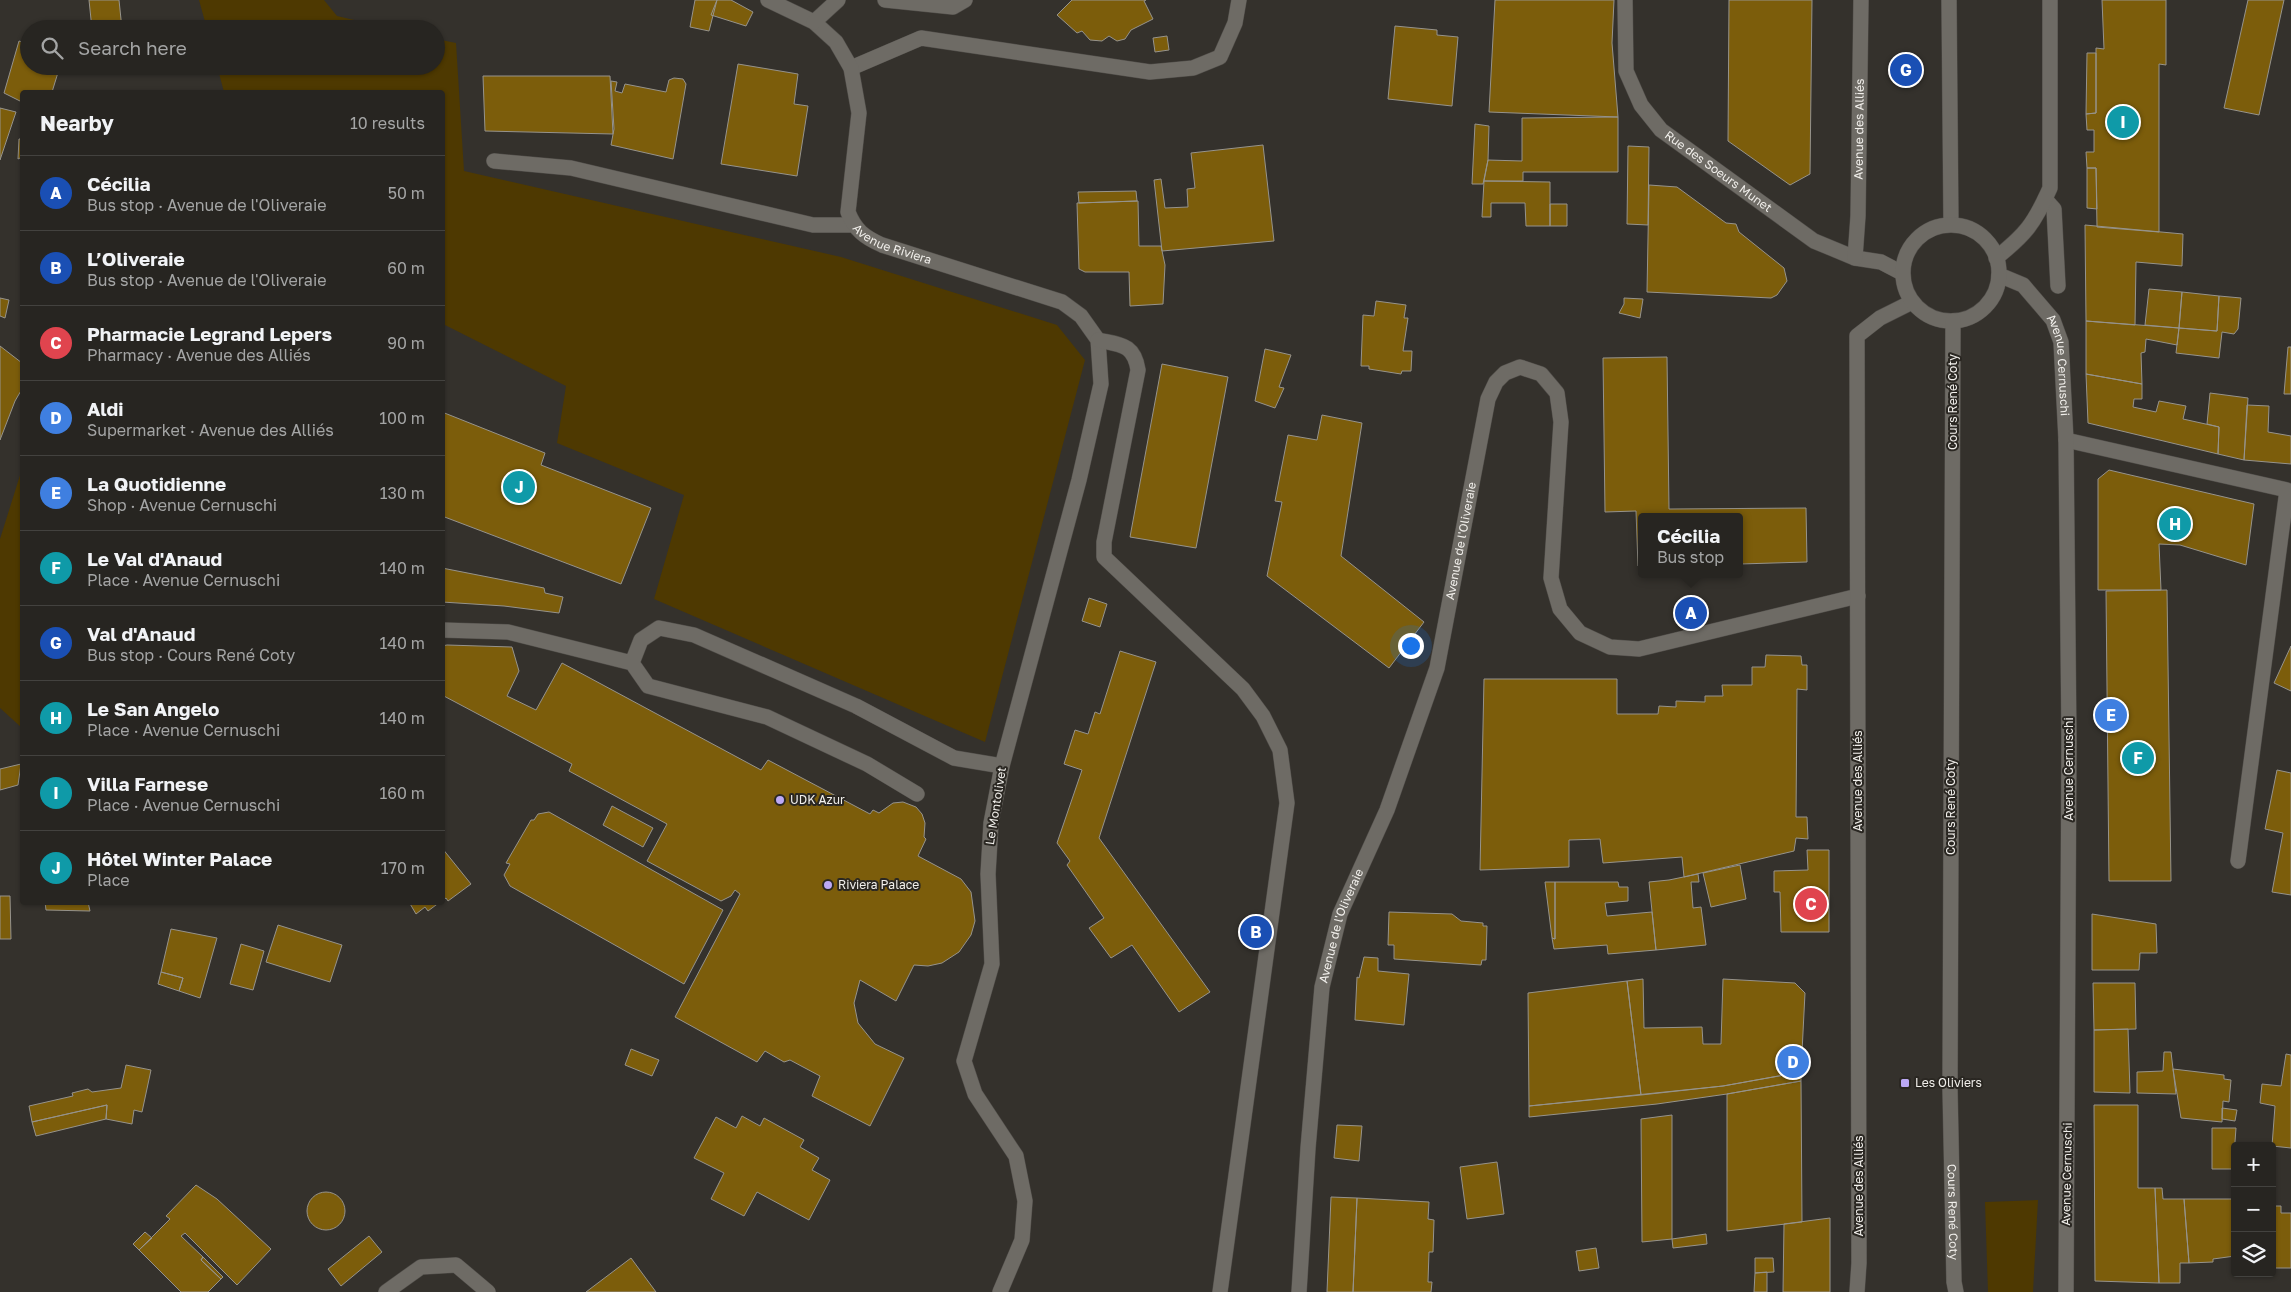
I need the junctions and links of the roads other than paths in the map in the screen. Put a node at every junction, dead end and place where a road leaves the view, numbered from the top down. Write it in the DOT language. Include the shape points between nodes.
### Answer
graph roads {
  1 [pos="768,0"];
  2 [pos="838,0"];
  3 [pos="885,0"];
  4 [pos="965,0"];
  5 [pos="1239,0"];
  6 [pos="1625,0"];
  7 [pos="1862,0"];
  8 [pos="1949,0"];
  9 [pos="2050,0"];
  10 [pos="814,22"];
  11 [pos="851,68"];
  12 [pos="494,161"];
  13 [pos="2045,199"];
  14 [pos="1951,224"];
  15 [pos="853,225"];
  16 [pos="1855,258"];
  17 [pos="1996,258"];
  18 [pos="1902,273"];
  19 [pos="1998,275"];
  20 [pos="2058,286"];
  21 [pos="1912,302"];
  22 [pos="1952,321"];
  23 [pos="1098,340"];
  24 [pos="2066,440"];
  25 [pos="1858,596"];
  26 [pos="445,630"];
  27 [pos="632,663"];
  28 [pos="1002,766"];
  29 [pos="917,794"];
  30 [pos="2238,861"];
  31 [pos="386,1292"];
  32 [pos="488,1292"];
  33 [pos="1000,1292"];
  34 [pos="1220,1292"];
  35 [pos="1299,1292"];
  36 [pos="1857,1292"];
  37 [pos="1956,1292"];
  38 [pos="2066,1292"];
  1 -- 10 [label="street, Avenue Riviera"];
  2 -- 10 [label="street"];
  3 -- 4 [label="street" via="954,7"];
  5 -- 11 [label="street" via="1235,24 1220,57 1192,68 1150,72 921,38"];
  6 -- 16 [label="street, Rue des Soeurs Munet" via="1626,71 1641,106 1661,130 1814,241"];
  7 -- 16 [label="street, Avenue des Alliés"];
  8 -- 14 [label="street"];
  9 -- 13 [label="street" via="2050,188"];
  10 -- 11 [label="street, Avenue Riviera" via="836,42"];
  11 -- 15 [label="street, Avenue Riviera" via="859,113 848,212"];
  12 -- 15 [label="street" via="571,168 814,224"];
  13 -- 17 [label="street" via="2024,235"];
  13 -- 20 [label="street" via="2054,210"];
  14 -- 17 [label="street" via="1979,234 1990,244"];
  14 -- 18 [label="street" via="1922,234 1912,244"];
  15 -- 23 [label="street, Avenue Riviera" via="866,238 882,245 1062,302 1081,316"];
  16 -- 18 [label="street, Rue des Soeurs Munet" via="1882,262"];
  17 -- 19 [label="street"];
  18 -- 21 [label="street"];
  19 -- 22 [label="street" via="1996,289 1979,312 1966,319"];
  19 -- 24 [label="street, Avenue Cernuschi" via="2023,285 2053,320 2062,342"];
  21 -- 22 [label="street" via="1930,316"];
  21 -- 25 [label="street, Avenue des Alliés" via="1880,318 1857,336"];
  22 -- 37 [label="street, Cours René Coty" via="1950,1089"];
  23 -- 28 [label="street, Le Montolivet" via="1102,384 1080,480"];
  23 -- 34 [label="street" via="1126,346 1136,356 1138,370 1104,542 1104,557 1243,689 1263,716 1280,750 1286,803"];
  24 -- 30 [label="street" via="2287,490"];
  24 -- 38 [label="street, Avenue Cernuschi" via="2069,740"];
  25 -- 35 [label="street, Avenue de l'Oliveraie" via="1639,649 1610,647 1580,633 1560,609 1551,578 1561,422 1557,393 1541,374 1520,367 1505,373 1496,382 1488,399 1437,668 1387,810 1340,914 1322,987"];
  25 -- 36 [label="street, Avenue des Alliés"];
  26 -- 27 [label="street" via="508,632"];
  27 -- 28 [label="street" via="641,640 659,628 694,635 856,706 954,758"];
  27 -- 29 [label="street" via="648,686 767,718 867,764"];
  28 -- 33 [label="street, Le Montolivet" via="991,823 988,874 992,964 964,1062 975,1094 1016,1156 1026,1200 1022,1240"];
  31 -- 32 [label="street" via="421,1267 456,1265"];
}
